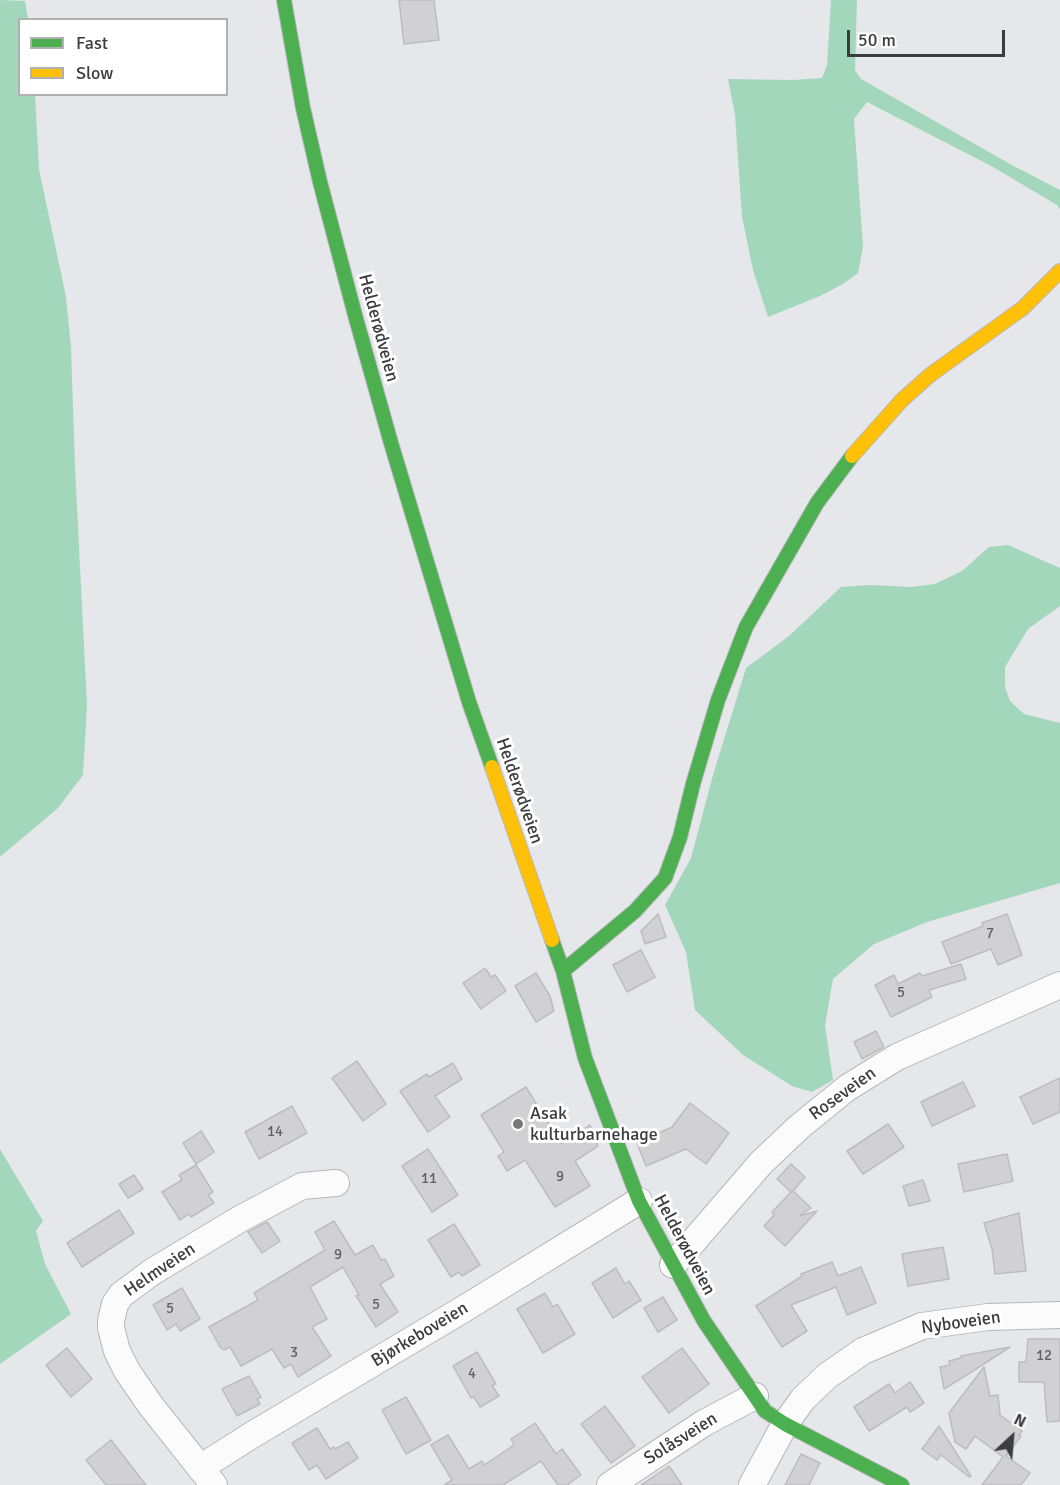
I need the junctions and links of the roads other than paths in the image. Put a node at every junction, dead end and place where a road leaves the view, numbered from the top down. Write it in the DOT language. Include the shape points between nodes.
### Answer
graph roads {
  1 [pos="284,0"];
  2 [pos="1060,272"];
  3 [pos="563,971"];
  4 [pos="1060,985"];
  5 [pos="336,1183"];
  6 [pos="639,1201"];
  7 [pos="673,1265"];
  8 [pos="1060,1315"];
  9 [pos="755,1396"];
  10 [pos="785,1424"];
  11 [pos="207,1476"];
  12 [pos="610,1485"];
  13 [pos="752,1485"];
  14 [pos="902,1485"];
  1 -- 3 [label="street, Helderødveien" via="303,108 354,315 469,702"];
  2 -- 3 [label="street" via="1023,308 902,400 855,452 817,503 747,627 718,700 665,878 635,911"];
  3 -- 6 [label="street, Helderødveien" via="585,1058"];
  4 -- 7 [label="street, Roseveien" via="897,1057 847,1088 761,1163"];
  5 -- 11 [label="street, Helmveien" via="302,1186 240,1219 152,1272 115,1304 111,1328 127,1371"];
  6 -- 7 [label="street, Helderødveien"];
  6 -- 11 [label="street, Bjørkeboveien" via="252,1435"];
  7 -- 9 [label="street, Helderødveien"];
  8 -- 10 [label="street, Nyboveien" via="988,1317 922,1326 904,1333 845,1362 803,1399"];
  9 -- 10 [label="street, Helderødveien" via="765,1411"];
  9 -- 12 [label="street, Solåsveien" via="704,1423"];
  10 -- 13 [label="street, Nyboveien"];
  10 -- 14 [label="street, Helderødveien"];
}
